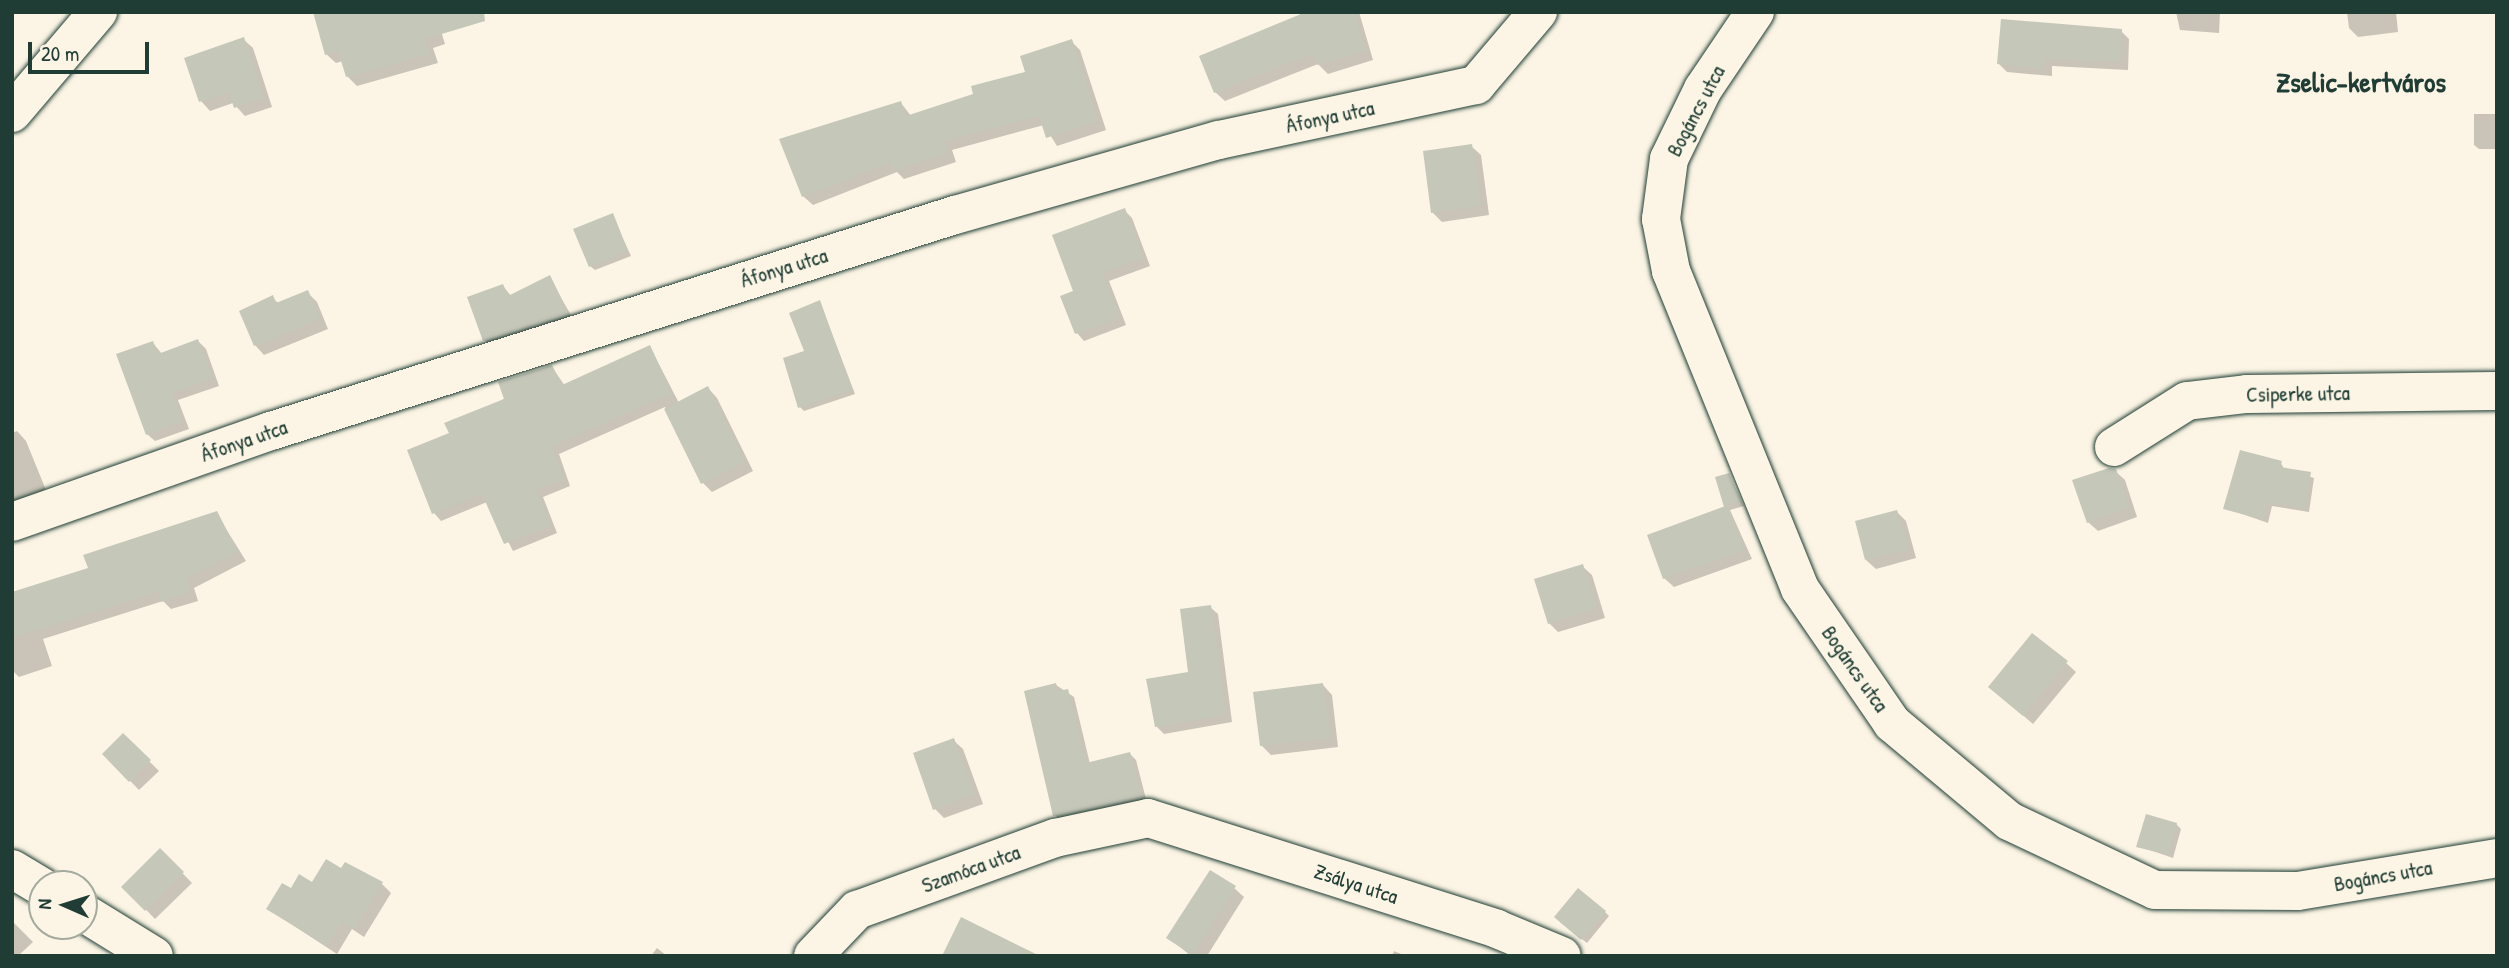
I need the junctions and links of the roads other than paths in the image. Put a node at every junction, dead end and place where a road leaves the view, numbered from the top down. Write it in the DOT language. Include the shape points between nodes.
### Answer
graph roads {
  1 [pos="98,12"];
  2 [pos="1538,12"];
  3 [pos="1755,12"];
  4 [pos="12,113"];
  5 [pos="2497,391"];
  6 [pos="2114,447"];
  7 [pos="12,522"];
  8 [pos="1149,818"];
  9 [pos="2497,858"];
  10 [pos="12,869"];
  11 [pos="28,879"];
  12 [pos="98,922"];
  13 [pos="154,956"];
  14 [pos="813,956"];
  15 [pos="1562,956"];
  1 -- 4 [label="street"];
  2 -- 7 [label="street, Áfonya utca" via="1476,85 1219,140 955,215 310,419"];
  3 -- 9 [label="street, Bogáncs utca" via="1703,89 1669,159 1661,219 1671,271 1800,589 1892,723 2010,821 2155,890 2298,891"];
  5 -- 6 [label="street, Csiperke utca" via="2247,394 2187,401"];
  8 -- 14 [label="street, Szamóca utca" via="1055,838 858,910"];
  8 -- 15 [label="street, Zsálya utca" via="1497,929"];
  10 -- 11 [label="street"];
  12 -- 13 [label="street"];
}
